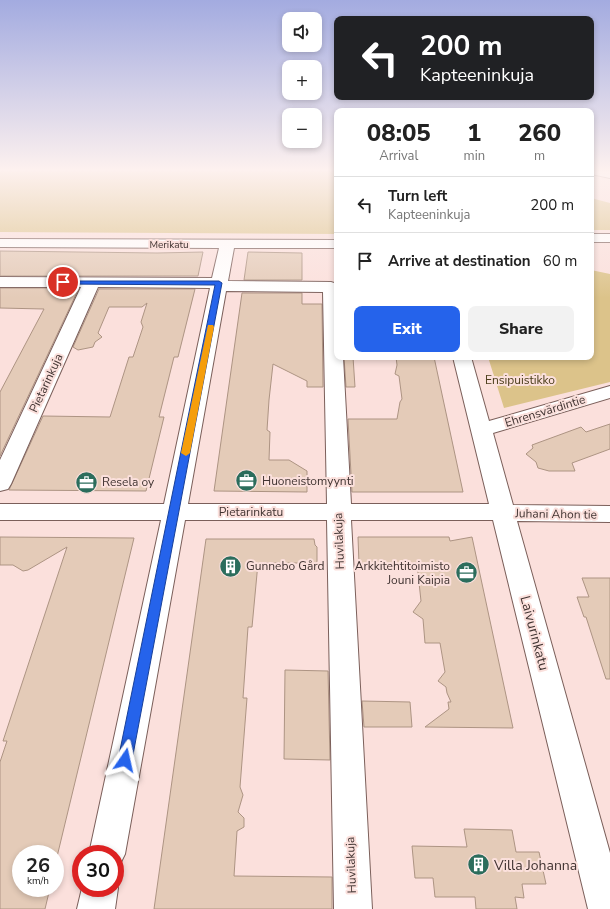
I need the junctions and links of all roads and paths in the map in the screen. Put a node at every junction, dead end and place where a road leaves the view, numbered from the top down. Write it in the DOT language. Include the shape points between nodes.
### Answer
graph roads {
  1 [pos="594,238"];
  2 [pos="610,238"];
  3 [pos="0,243"];
  4 [pos="227,244"];
  5 [pos="334,244"];
  6 [pos="0,282"];
  7 [pos="92,282"];
  8 [pos="218,284"];
  9 [pos="463,360"];
  10 [pos="610,392"];
  11 [pos="480,430"];
  12 [pos="0,484"];
  13 [pos="0,512"];
  14 [pos="174,512"];
  15 [pos="338,512"];
  16 [pos="503,513"];
  17 [pos="610,514"];
  18 [pos="109,845"];
  19 [pos="98,897"];
  20 [pos="96,909"];
  21 [pos="353,909"];
  22 [pos="607,909"];
  1 -- 2 [label="street"];
  3 -- 4 [label="street, Merikatu"];
  4 -- 5 [label="street, Merikatu"];
  4 -- 8 [label="street"];
  6 -- 7 [label="street"];
  7 -- 8 [label="street"];
  7 -- 12 [label="street, Pietarinkuja"];
  8 -- 14 [label="street"];
  8 -- 15 [label="street, Huvilakuja" via="331,287"];
  9 -- 11 [label="street, Laivurinkatu"];
  10 -- 11 [label="street, Ehrensvärdintie"];
  11 -- 16 [label="street, Laivurinkatu"];
  13 -- 14 [label="street, Pietarinkatu"];
  14 -- 15 [label="street, Pietarinkatu"];
  14 -- 18 [label="street"];
  15 -- 16 [label="street, Pietarinkatu"];
  15 -- 21 [label="street, Huvilakuja"];
  16 -- 17 [label="street, Juhani Ahon tie"];
  16 -- 22 [label="street, Laivurinkatu"];
  19 -- 20 [label="street"];
}
